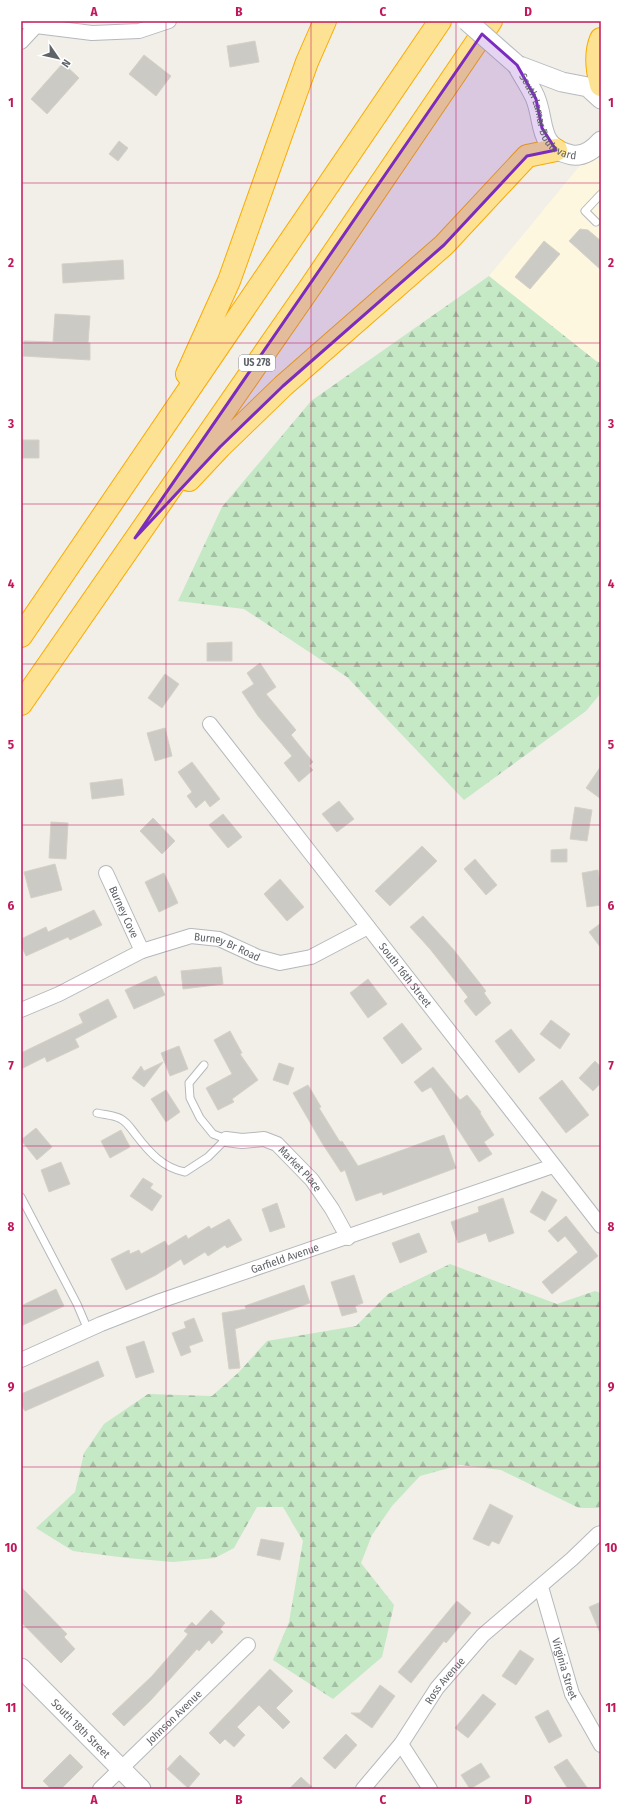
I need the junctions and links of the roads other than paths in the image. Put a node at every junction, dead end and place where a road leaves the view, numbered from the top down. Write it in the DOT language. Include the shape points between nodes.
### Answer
graph roads {
  1 [pos="169,21"];
  2 [pos="440,21"];
  3 [pos="467,21"];
  4 [pos="491,21"];
  5 [pos="30,23"];
  6 [pos="318,27"];
  7 [pos="601,39"];
  8 [pos="21,42"];
  9 [pos="517,65"];
  10 [pos="601,85"];
  11 [pos="601,99"];
  12 [pos="601,141"];
  13 [pos="556,150"];
  14 [pos="593,156"];
  15 [pos="601,194"];
  16 [pos="596,222"];
  17 [pos="144,457"];
  18 [pos="135,538"];
  19 [pos="21,636"];
  20 [pos="21,704"];
  21 [pos="210,724"];
  22 [pos="106,873"];
  23 [pos="368,926"];
  24 [pos="142,950"];
  25 [pos="21,1010"];
  26 [pos="204,1065"];
  27 [pos="97,1113"];
  28 [pos="226,1139"];
  29 [pos="553,1166"];
  30 [pos="21,1197"];
  31 [pos="601,1226"];
  32 [pos="348,1238"];
  33 [pos="88,1330"];
  34 [pos="21,1360"];
  35 [pos="601,1533"];
  36 [pos="541,1587"];
  37 [pos="248,1645"];
  38 [pos="21,1668"];
  39 [pos="401,1744"];
  40 [pos="601,1745"];
  41 [pos="121,1769"];
  42 [pos="100,1789"];
  43 [pos="141,1789"];
  44 [pos="363,1789"];
  45 [pos="430,1789"];
  1 -- 5 [label="street" via="138,31 92,33"];
  2 -- 17 [label="highway"];
  3 -- 9 [label="street, South Lamar Boulevard, bridge"];
  4 -- 18 [label="highway, US 278" via="311,286"];
  5 -- 8 [label="street"];
  6 -- 17 [label="highway" via="229,281 194,361"];
  7 -- 10 [label="highway" via="598,47 598,73"];
  9 -- 11 [label="street, South Lamar Boulevard" via="562,82 588,87"];
  9 -- 13 [label="street, South Lamar Boulevard" via="536,98 542,128"];
  12 -- 14 [label="street, South Lamar Boulevard"];
  13 -- 14 [label="street, South Lamar Boulevard" via="574,156"];
  13 -- 18 [label="highway" via="527,156 444,245 283,386 220,447"];
  15 -- 16 [label="lane" via="585,211"];
  17 -- 19 [label="highway"];
  18 -- 20 [label="highway, US 278"];
  21 -- 23 [label="street, South 16th Street"];
  22 -- 24 [label="street, Burney Cove"];
  23 -- 24 [label="street, Burney Br Road" via="311,957 280,963 258,957 219,939 191,936"];
  23 -- 29 [label="street, South 16th Street"];
  24 -- 25 [label="street, Burney Br Road" via="59,994"];
  26 -- 28 [label="lane, Market Place" via="189,1082 190,1098 200,1118 213,1134"];
  27 -- 28 [label="lane" via="116,1116 123,1120 146,1148 175,1170 185,1172 208,1157"];
  28 -- 32 [label="street, Market Place" via="264,1139 277,1144 312,1180"];
  29 -- 31 [label="street, South 16th Street"];
  29 -- 32 [label="street, Garfield Avenue"];
  30 -- 33 [label="lane"];
  32 -- 33 [label="street, Garfield Avenue" via="160,1301"];
  33 -- 34 [label="street, Garfield Avenue"];
  35 -- 36 [label="street"];
  36 -- 39 [label="street, Ross Avenue" via="483,1636 437,1688"];
  36 -- 40 [label="street, Virginia Street" via="572,1694"];
  37 -- 41 [label="street, Johnson Avenue"];
  38 -- 41 [label="street, South 18th Street"];
  39 -- 44 [label="street, Ross Avenue"];
  39 -- 45 [label="street"];
  41 -- 42 [label="street, Johnson Avenue"];
  41 -- 43 [label="street, South 18th Street"];
}
